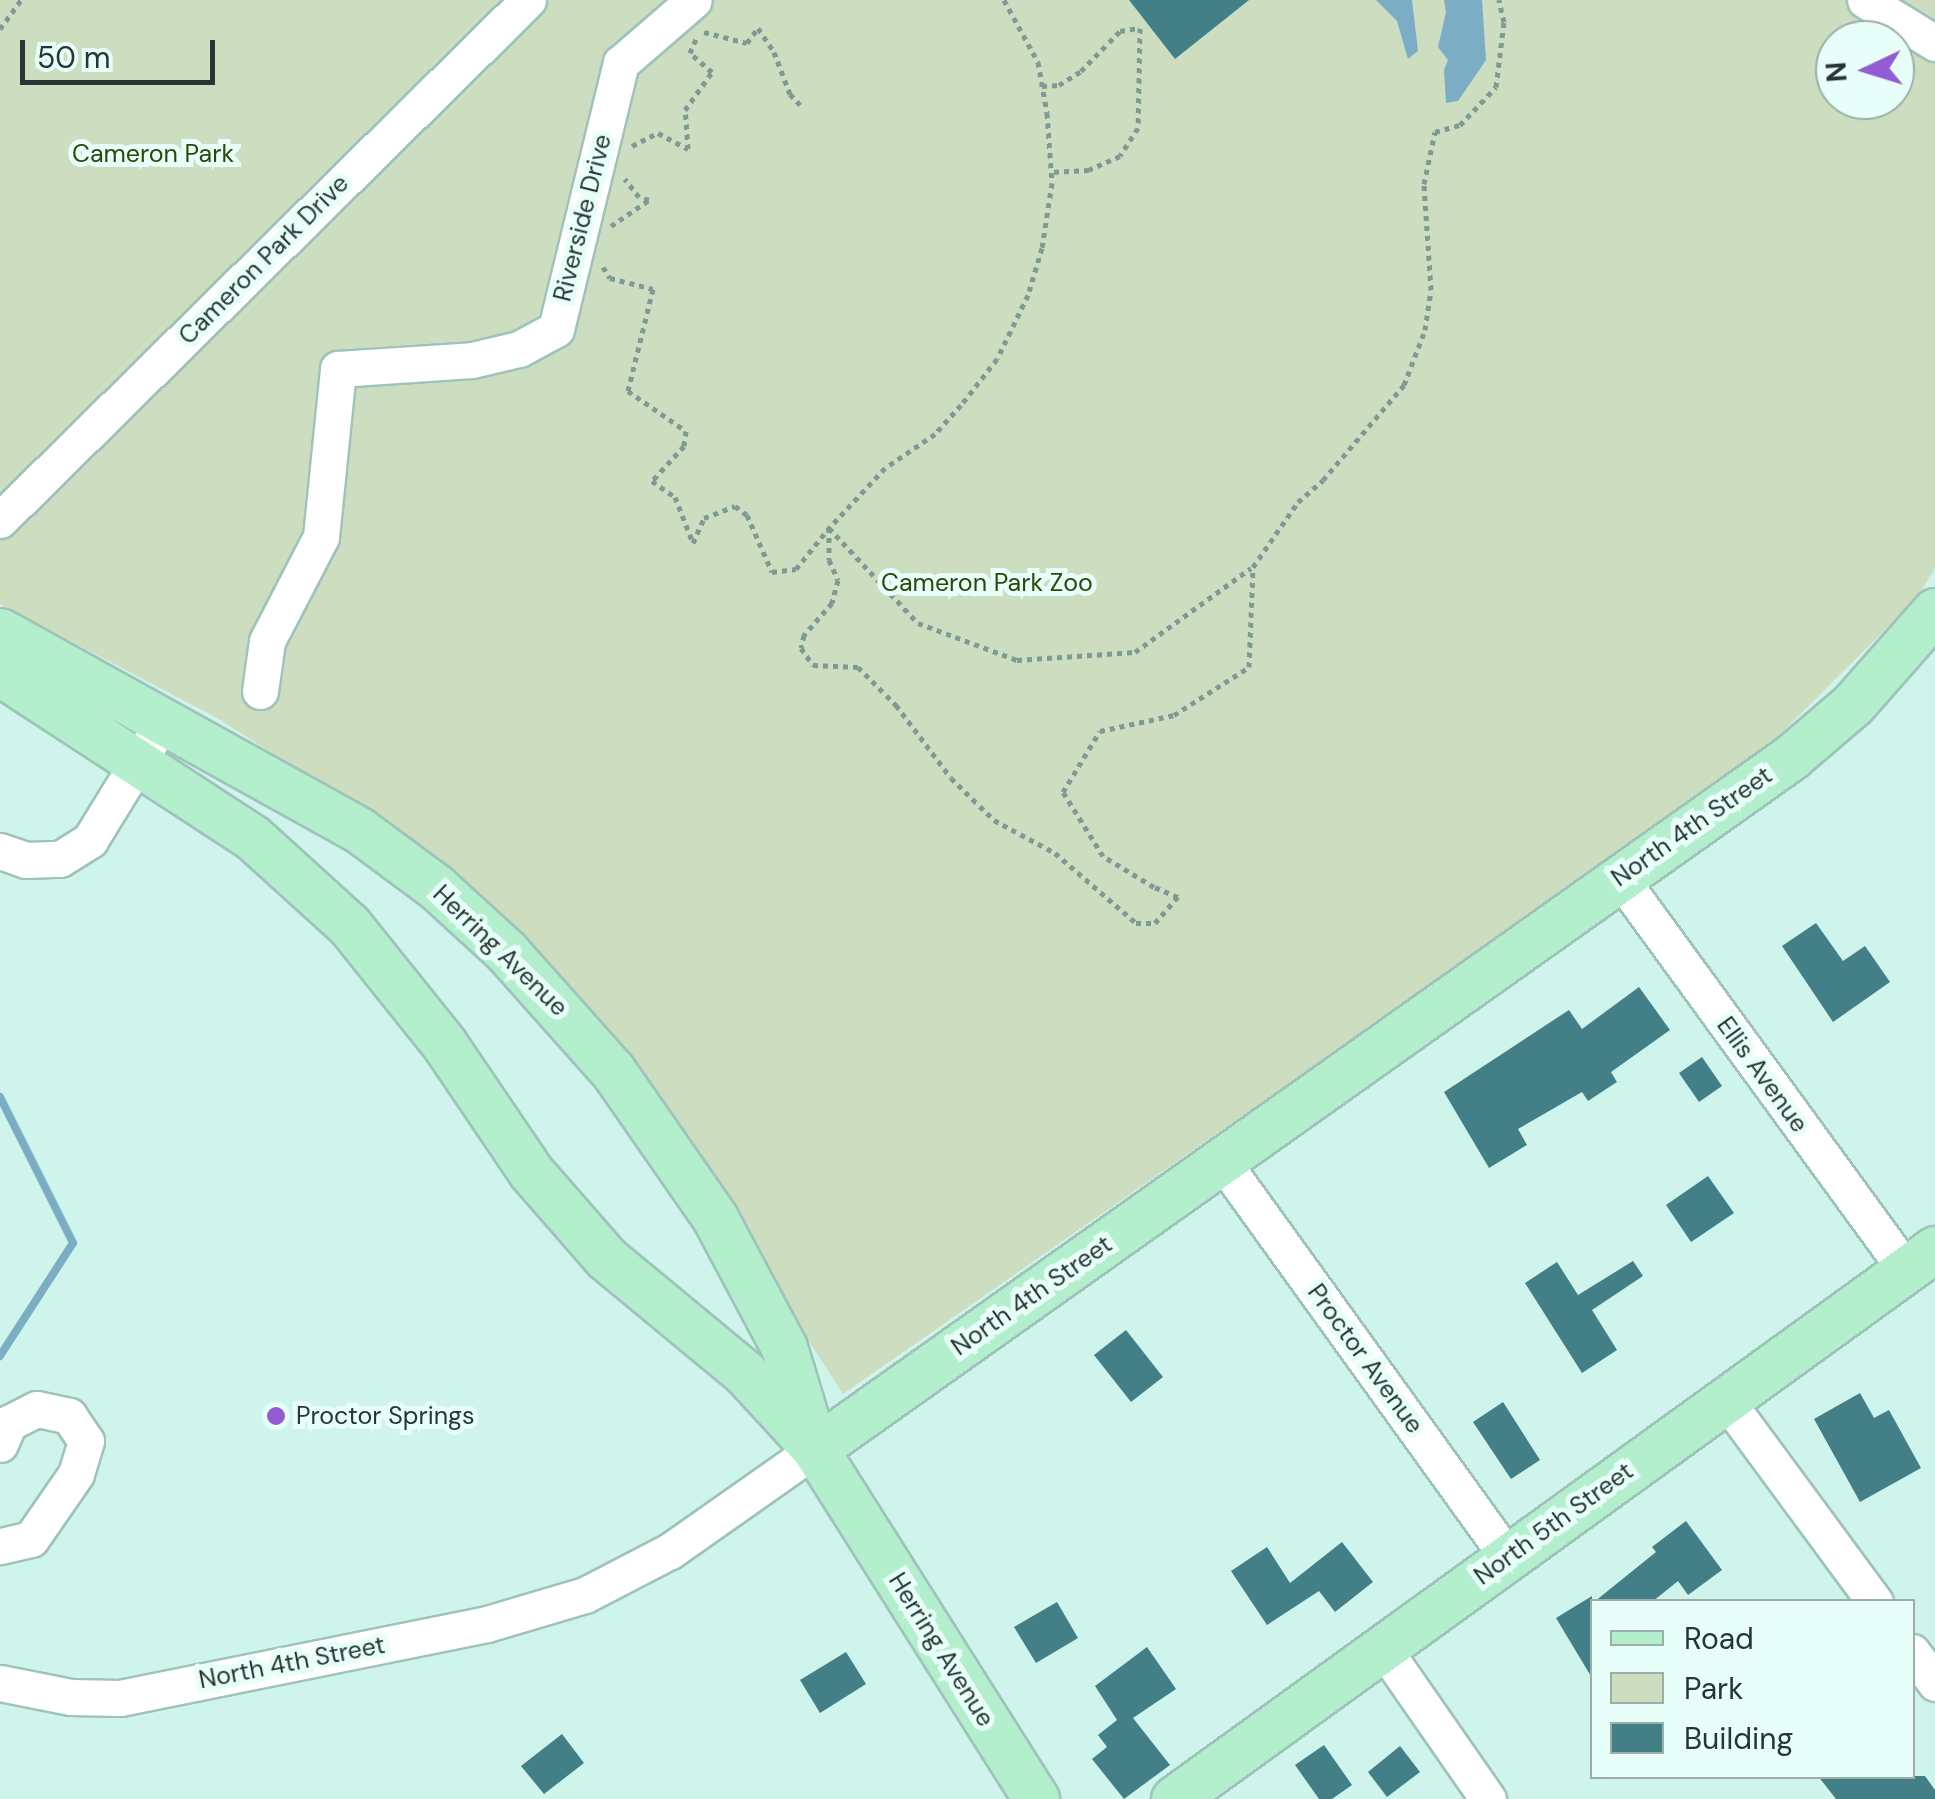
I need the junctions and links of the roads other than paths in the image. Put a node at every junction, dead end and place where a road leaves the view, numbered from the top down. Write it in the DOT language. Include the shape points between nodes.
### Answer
graph roads {
  1 [pos="528,0"];
  2 [pos="694,0"];
  3 [pos="1865,0"];
  4 [pos="1935,43"];
  5 [pos="0,520"];
  6 [pos="1935,611"];
  7 [pos="8,649"];
  8 [pos="260,691"];
  9 [pos="164,719"];
  10 [pos="138,764"];
  11 [pos="0,852"];
  12 [pos="1620,878"];
  13 [pos="1222,1161"];
  14 [pos="1920,1260"];
  15 [pos="1726,1400"];
  16 [pos="0,1444"];
  17 [pos="815,1449"];
  18 [pos="0,1546"];
  19 [pos="1508,1558"];
  20 [pos="1873,1599"];
  21 [pos="1383,1648"];
  22 [pos="1915,1656"];
  23 [pos="0,1682"];
  24 [pos="1935,1683"];
  25 [pos="1036,1799"];
  26 [pos="1174,1799"];
  27 [pos="1488,1799"];
  1 -- 5 [label="street, Cameron Park Drive"];
  2 -- 8 [label="street, Riverside Drive" via="621,63 556,329 520,349 472,360 338,369 321,537 267,642"];
  3 -- 4 [label="street"];
  6 -- 12 [label="main road, North 4th Street" via="1853,704 1803,747"];
  7 -- 9 [label="main road, Herring Avenue"];
  7 -- 10 [label="main road, Herring Avenue"];
  9 -- 10 [label="street"];
  9 -- 17 [label="main road, Herring Avenue" via="360,830 436,887 558,1004 715,1218 784,1347"];
  10 -- 11 [label="street" via="90,840 60,859"];
  10 -- 17 [label="main road, Herring Avenue" via="254,838 349,926 445,1045 531,1172 606,1258 745,1374"];
  12 -- 13 [label="main road, North 4th Street"];
  12 -- 14 [label="street, Ellis Avenue"];
  13 -- 17 [label="main road, North 4th Street"];
  13 -- 19 [label="street, Proctor Avenue"];
  14 -- 15 [label="main road, North 5th Street"];
  15 -- 19 [label="main road, North 5th Street"];
  15 -- 20 [label="street"];
  16 -- 18 [label="street" via="9,1423 37,1409 68,1416 86,1442 76,1474 31,1539"];
  17 -- 23 [label="street, North 4th Street" via="670,1552 585,1596 487,1624 120,1698 71,1697"];
  17 -- 25 [label="main road, Herring Avenue"];
  19 -- 21 [label="main road, North 5th Street"];
  21 -- 26 [label="main road, North 5th Street"];
  21 -- 27 [label="street"];
  22 -- 24 [label="street"];
}
